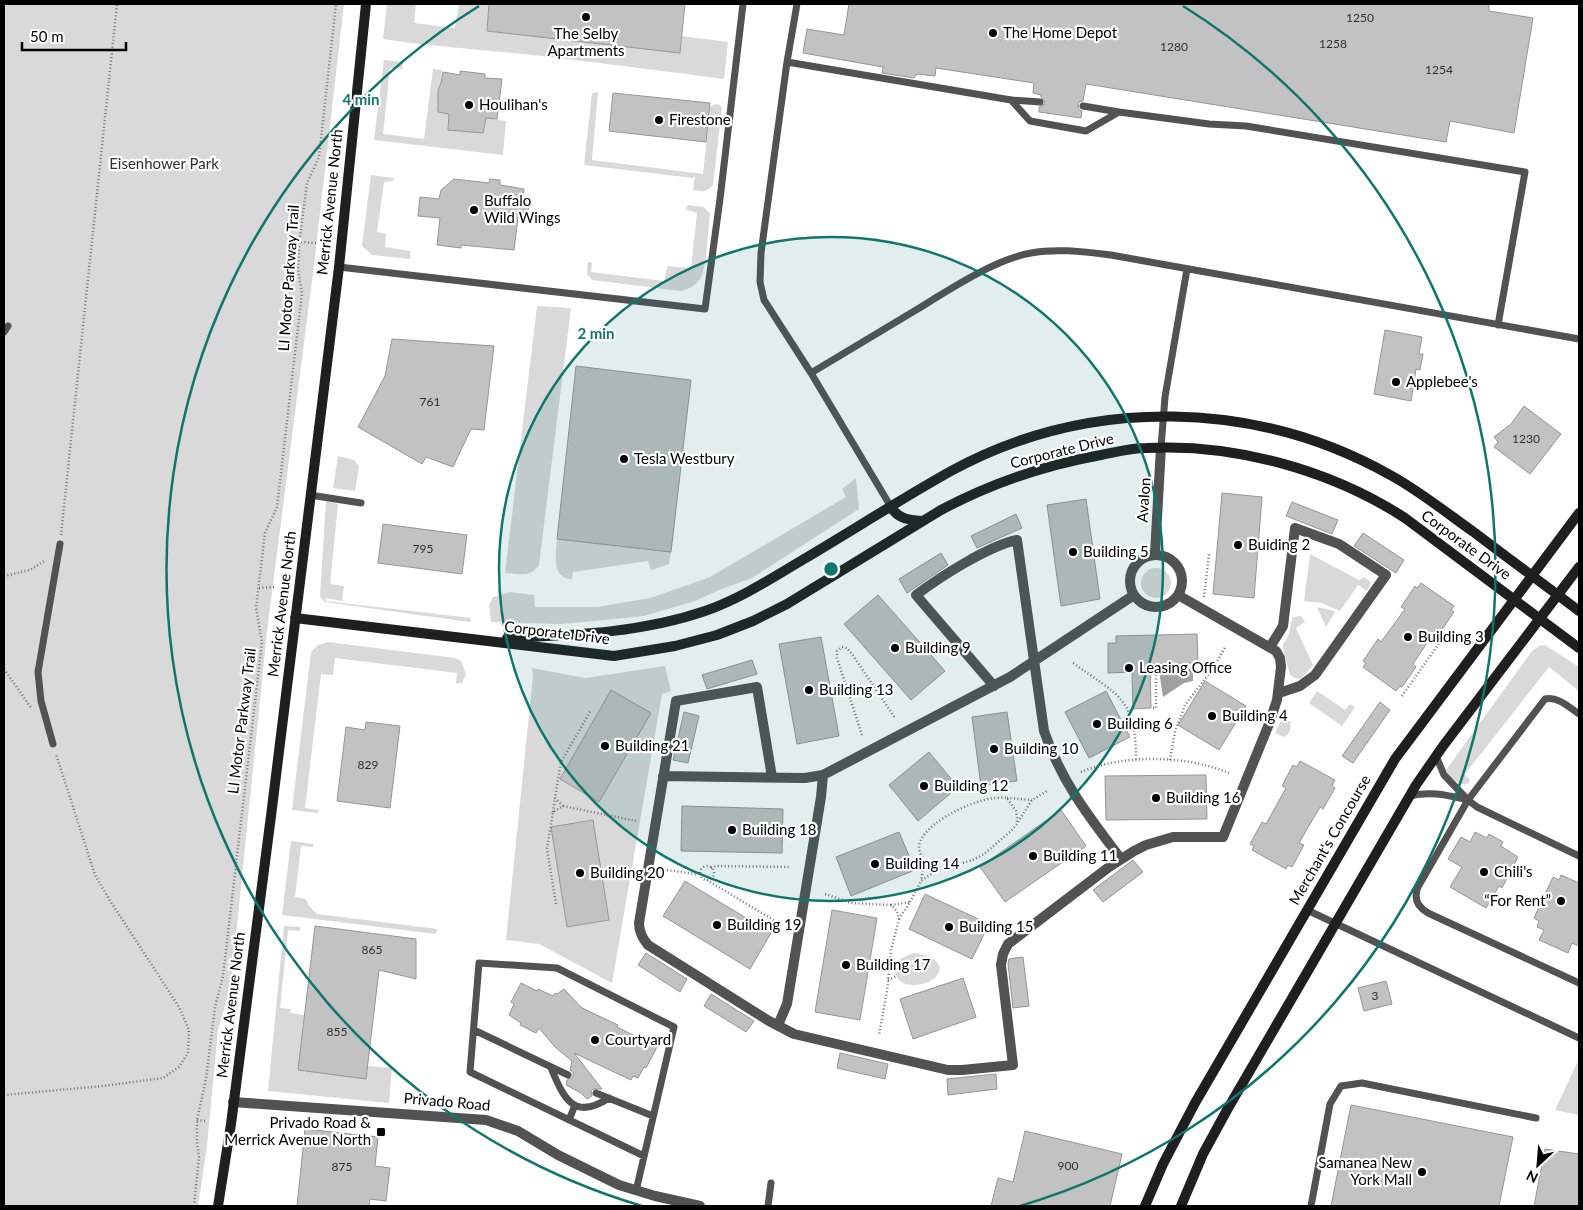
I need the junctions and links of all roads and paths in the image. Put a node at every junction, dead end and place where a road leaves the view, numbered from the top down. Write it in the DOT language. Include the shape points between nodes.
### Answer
graph roads {
  1 [pos="117,4"];
  2 [pos="336,4"];
  3 [pos="366,4"];
  4 [pos="743,4"];
  5 [pos="797,4"];
  6 [pos="787,62"];
  7 [pos="1011,100"];
  8 [pos="1040,102"];
  9 [pos="1083,106"];
  10 [pos="1119,112"];
  11 [pos="300,242"];
  12 [pos="317,243"];
  13 [pos="339,267"];
  14 [pos="1187,269"];
  15 [pos="1498,325"];
  16 [pos="1579,339"];
  17 [pos="811,373"];
  18 [pos="1164,416"];
  19 [pos="1161,448"];
  20 [pos="310,495"];
  21 [pos="361,502"];
  22 [pos="891,507"];
  23 [pos="1579,513"];
  24 [pos="922,521"];
  25 [pos="60,544"];
  26 [pos="1155,554"];
  27 [pos="1209,554"];
  28 [pos="1579,567"];
  29 [pos="4,576"];
  30 [pos="1532,576"];
  31 [pos="276,587"];
  32 [pos="259,588"];
  33 [pos="1134,595"];
  34 [pos="1178,595"];
  35 [pos="1558,595"];
  36 [pos="1204,597"];
  37 [pos="1514,600"];
  38 [pos="1579,610"];
  39 [pos="295,618"];
  40 [pos="1540,619"];
  41 [pos="478,639"];
  42 [pos="1440,642"];
  43 [pos="1226,646"];
  44 [pos="1270,647"];
  45 [pos="1579,648"];
  46 [pos="1035,661"];
  47 [pos="1073,663"];
  48 [pos="4,669"];
  49 [pos="1212,670"];
  50 [pos="994,686"];
  51 [pos="1279,693"];
  52 [pos="1402,696"];
  53 [pos="1153,708"];
  54 [pos="592,710"];
  55 [pos="33,712"];
  56 [pos="1579,714"];
  57 [pos="895,718"];
  58 [pos="862,735"];
  59 [pos="53,744"];
  60 [pos="1436,756"];
  61 [pos="1136,760"];
  62 [pos="1170,760"];
  63 [pos="1081,772"];
  64 [pos="1229,773"];
  65 [pos="823,775"];
  66 [pos="663,776"];
  67 [pos="772,777"];
  68 [pos="1047,791"];
  69 [pos="1409,796"];
  70 [pos="555,798"];
  71 [pos="1007,798"];
  72 [pos="1032,800"];
  73 [pos="1468,800"];
  74 [pos="562,806"];
  75 [pos="553,812"];
  76 [pos="636,821"];
  77 [pos="1017,824"];
  78 [pos="1579,856"];
  79 [pos="1121,859"];
  80 [pos="923,862"];
  81 [pos="790,867"];
  82 [pos="711,868"];
  83 [pos="668,870"];
  84 [pos="937,870"];
  85 [pos="700,873"];
  86 [pos="708,880"];
  87 [pos="921,881"];
  88 [pos="825,894"];
  89 [pos="910,902"];
  90 [pos="556,904"];
  91 [pos="891,905"];
  92 [pos="1307,910"];
  93 [pos="899,919"];
  94 [pos="1334,923"];
  95 [pos="780,924"];
  96 [pos="897,976"];
  97 [pos="888,980"];
  98 [pos="1579,983"];
  99 [pos="778,1026"];
  100 [pos="474,1030"];
  101 [pos="879,1035"];
  102 [pos="1579,1038"];
  103 [pos="552,1068"];
  104 [pos="568,1075"];
  105 [pos="596,1093"];
  106 [pos="4,1094"];
  107 [pos="609,1098"];
  108 [pos="233,1102"];
  109 [pos="575,1105"];
  110 [pos="653,1116"];
  111 [pos="1536,1118"];
  112 [pos="197,1120"];
  113 [pos="569,1120"];
  114 [pos="206,1121"];
  115 [pos="644,1156"];
  116 [pos="771,1183"];
  117 [pos="636,1191"];
  118 [pos="679,1204"];
  119 [pos="194,1206"];
  120 [pos="218,1206"];
  121 [pos="700,1206"];
  122 [pos="768,1206"];
  123 [pos="1145,1206"];
  124 [pos="1181,1206"];
  125 [pos="1311,1206"];
  1 -- 25 [label="path"];
  2 -- 11 [label="path, LI Motor Parkway Trail" via="319,157 307,183"];
  3 -- 13 [label="main road, Merrick Avenue North"];
  4 -- 13 [label="lane" via="705,309"];
  5 -- 6 [label="lane"];
  6 -- 7 [label="lane"];
  6 -- 17 [label="lane" via="761,253 760,282 764,300"];
  7 -- 8 [label="lane"];
  7 -- 10 [label="lane" via="1030,121 1086,131"];
  9 -- 10 [label="lane"];
  10 -- 15 [label="lane" via="1246,126 1525,172"];
  11 -- 12 [label="path"];
  11 -- 32 [label="path, LI Motor Parkway Trail" via="298,269 302,293 277,507 265,533"];
  13 -- 20 [label="main road, Merrick Avenue North"];
  14 -- 15 [label="lane"];
  14 -- 17 [label="lane" via="1089,252 1031,253 976,275"];
  14 -- 18 [label="lane"];
  15 -- 16 [label="lane"];
  17 -- 22 [label="lane"];
  18 -- 19 [label="lane"];
  18 -- 22 [label="main road, Corporate Drive" via="1110,420 1038,435 954,470"];
  18 -- 30 [label="main road, Corporate Drive" via="1277,429 1357,458 1424,496"];
  19 -- 24 [label="main road, Corporate Drive" via="1089,457 1022,474 962,499"];
  19 -- 26 [label="street, Avalon"];
  19 -- 37 [label="main road, Corporate Drive" via="1201,449 1258,458 1306,470 1338,483 1405,518"];
  20 -- 21 [label="lane"];
  20 -- 39 [label="main road, Merrick Avenue North"];
  22 -- 24 [label="main road" via="903,518"];
  22 -- 41 [label="main road, Corporate Drive" via="760,585 704,611 606,633"];
  23 -- 30 [label="main road, Merchant's Concourse"];
  24 -- 41 [label="main road, Corporate Drive" via="771,613 717,635 614,656"];
  25 -- 29 [label="path" via="49,558 30,570"];
  25 -- 59 [label="lane" via="38,672 41,701"];
  26 -- 33 [label="street" via="1139,560 1132,570 1130,582"];
  26 -- 34 [label="street" via="1166,556 1179,568 1182,580"];
  27 -- 36 [label="path"];
  28 -- 35 [label="main road"];
  30 -- 35 [label="main road, Corporate Drive"];
  30 -- 37 [label="main road, Merchant's Concourse"];
  31 -- 32 [label="path"];
  32 -- 112 [label="path, LI Motor Parkway Trail" via="256,608 262,642 259,672 223,976 215,1006"];
  33 -- 34 [label="street" via="1154,607 1165,605"];
  33 -- 46 [label="street"];
  34 -- 44 [label="street"];
  35 -- 38 [label="main road, Corporate Drive"];
  35 -- 40 [label="main road"];
  37 -- 40 [label="main road, Corporate Drive"];
  37 -- 92 [label="main road, Merchant's Concourse" via="1395,760"];
  39 -- 41 [label="main road, Corporate Drive"];
  39 -- 108 [label="main road, Merrick Avenue North"];
  40 -- 45 [label="main road, Corporate Drive"];
  40 -- 60 [label="main road"];
  42 -- 52 [label="path"];
  43 -- 49 [label="path"];
  44 -- 51 [label="street" via="1281,662"];
  44 -- 51 [label="street" via="1283,626 1294,528 1339,544 1386,575 1315,676 1300,686"];
  46 -- 50 [label="street"];
  46 -- 50 [label="street" via="1017,540 993,548 916,595"];
  46 -- 79 [label="street" via="1044,731 1054,760 1077,801"];
  47 -- 61 [label="path" via="1124,701 1133,723"];
  48 -- 55 [label="path"];
  49 -- 53 [label="path" via="1156,671 1156,708"];
  49 -- 62 [label="path" via="1180,714"];
  50 -- 65 [label="street"];
  51 -- 79 [label="street" via="1224,836 1173,837 1146,845"];
  54 -- 70 [label="path" via="561,762"];
  56 -- 73 [label="lane" via="1560,701 1545,699"];
  57 -- 58 [label="path" via="852,654 847,648 842,648 837,651 837,658"];
  59 -- 106 [label="path" via="95,875 179,1007 189,1030 188,1053 179,1067 163,1078"];
  60 -- 69 [label="main road"];
  60 -- 73 [label="lane" via="1444,775"];
  61 -- 62 [label="path"];
  61 -- 63 [label="path" via="1104,764"];
  62 -- 64 [label="path" via="1195,762"];
  65 -- 67 [label="street"];
  65 -- 99 [label="street" via="787,1004"];
  66 -- 67 [label="street"];
  66 -- 67 [label="street" via="676,701 757,687"];
  66 -- 99 [label="street" via="639,923 641,935 648,944"];
  68 -- 72 [label="path"];
  69 -- 73 [label="lane" via="1438,793"];
  69 -- 94 [label="main road"];
  70 -- 74 [label="path"];
  70 -- 75 [label="path"];
  71 -- 72 [label="path"];
  71 -- 77 [label="path" via="1016,811"];
  71 -- 80 [label="path" via="975,802 941,820 920,841 918,848"];
  72 -- 77 [label="path"];
  73 -- 78 [label="lane"];
  73 -- 98 [label="lane" via="1418,887 1417,902 1428,913"];
  74 -- 75 [label="path"];
  74 -- 76 [label="path"];
  75 -- 90 [label="path" via="547,849"];
  77 -- 84 [label="path" via="984,854"];
  79 -- 99 [label="street" via="1008,944 1002,965 1013,1065 948,1070 802,1036"];
  80 -- 84 [label="path"];
  80 -- 87 [label="path"];
  81 -- 82 [label="path"];
  82 -- 85 [label="path" via="705,866"];
  82 -- 86 [label="path" via="713,874"];
  83 -- 85 [label="path"];
  84 -- 87 [label="path"];
  85 -- 86 [label="path"];
  86 -- 95 [label="path"];
  87 -- 89 [label="path"];
  88 -- 91 [label="path" via="851,903"];
  89 -- 91 [label="path"];
  89 -- 93 [label="path"];
  91 -- 93 [label="path"];
  92 -- 94 [label="lane"];
  92 -- 123 [label="main road, Merchant's Concourse" via="1195,1103"];
  93 -- 97 [label="path"];
  94 -- 102 [label="lane"];
  94 -- 124 [label="main road" via="1215,1131"];
  96 -- 97 [label="path"];
  97 -- 101 [label="path"];
  100 -- 103 [label="lane"];
  100 -- 110 [label="lane" via="479,964 557,968 674,1027"];
  100 -- 113 [label="lane" via="470,1072"];
  103 -- 104 [label="lane"];
  103 -- 109 [label="lane" via="568,1100"];
  105 -- 107 [label="lane"];
  107 -- 109 [label="lane" via="590,1108"];
  107 -- 110 [label="lane"];
  108 -- 117 [label="street, Privado Road" via="486,1120 508,1127 577,1165"];
  108 -- 120 [label="main road, Merrick Avenue North"];
  109 -- 113 [label="lane"];
  110 -- 115 [label="lane"];
  111 -- 125 [label="lane" via="1362,1083 1341,1086 1330,1104"];
  112 -- 114 [label="path"];
  112 -- 119 [label="path, LI Motor Parkway Trail" via="199,1157"];
  113 -- 115 [label="lane"];
  115 -- 117 [label="lane"];
  116 -- 122 [label="lane"];
  117 -- 118 [label="street, Privado Road"];
  118 -- 121 [label="street, Privado Road"];
}
